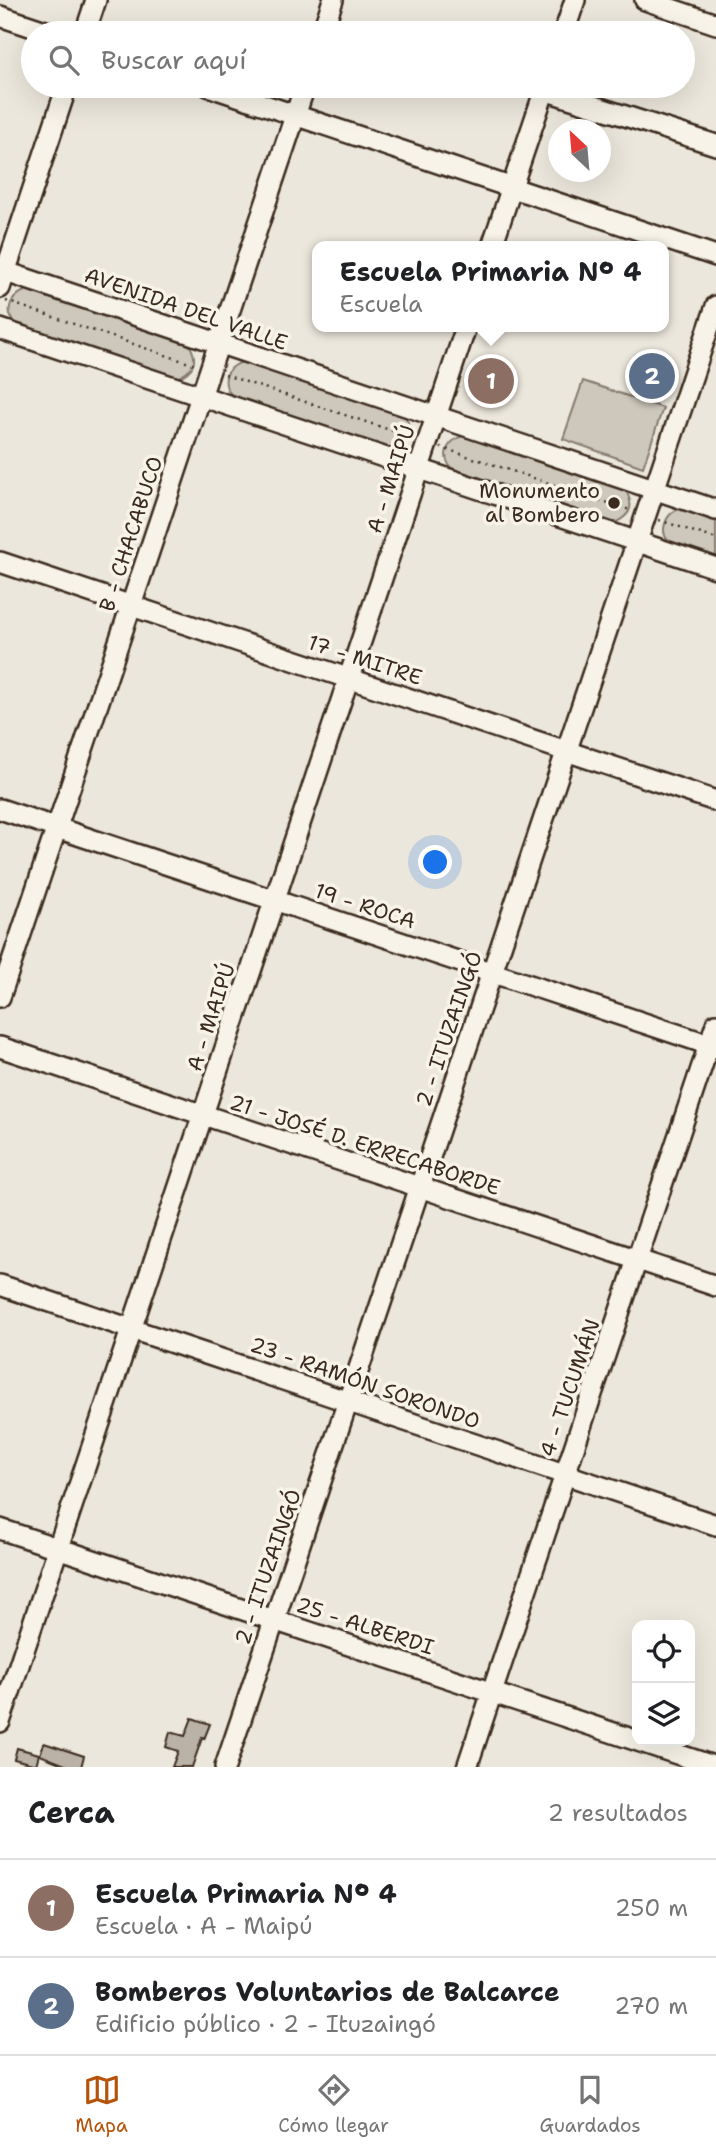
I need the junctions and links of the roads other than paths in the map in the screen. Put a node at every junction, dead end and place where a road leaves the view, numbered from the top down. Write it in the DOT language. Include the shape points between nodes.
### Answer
graph roads {
  1 [pos="96,0"];
  2 [pos="333,0"];
  3 [pos="575,0"];
  4 [pos="645,0"];
  5 [pos="0,16"];
  6 [pos="89,21"];
  7 [pos="326,21"];
  8 [pos="568,21"];
  9 [pos="21,23"];
  10 [pos="716,24"];
  11 [pos="63,98"];
  12 [pos="244,98"];
  13 [pos="301,98"];
  14 [pos="542,98"];
  15 [pos="575,98"];
  16 [pos="295,115"];
  17 [pos="716,145"];
  18 [pos="512,187"];
  19 [pos="494,241"];
  20 [pos="716,256"];
  21 [pos="2,277"];
  22 [pos="716,306"];
  23 [pos="0,329"];
  24 [pos="464,332"];
  25 [pos="219,343"];
  26 [pos="249,354"];
  27 [pos="212,371"];
  28 [pos="201,396"];
  29 [pos="230,405"];
  30 [pos="406,406"];
  31 [pos="436,416"];
  32 [pos="424,442"];
  33 [pos="387,458"];
  34 [pos="418,468"];
  35 [pos="655,490"];
  36 [pos="716,510"];
  37 [pos="638,542"];
  38 [pos="0,562"];
  39 [pos="716,568"];
  40 [pos="131,606"];
  41 [pos="348,678"];
  42 [pos="567,751"];
  43 [pos="716,801"];
  44 [pos="0,809"];
  45 [pos="57,828"];
  46 [pos="274,900"];
  47 [pos="493,972"];
  48 [pos="0,997"];
  49 [pos="716,1024"];
  50 [pos="713,1046"];
  51 [pos="0,1047"];
  52 [pos="203,1115"];
  53 [pos="420,1187"];
  54 [pos="637,1260"];
  55 [pos="0,1285"];
  56 [pos="716,1286"];
  57 [pos="131,1329"];
  58 [pos="348,1401"];
  59 [pos="565,1474"];
  60 [pos="716,1525"];
  61 [pos="0,1529"];
  62 [pos="58,1548"];
  63 [pos="274,1620"];
  64 [pos="492,1693"];
  65 [pos="0,1722"];
  66 [pos="714,1763"];
  67 [pos="225,1767"];
  68 [pos="467,1767"];
  1 -- 6 [label="street"];
  2 -- 7 [label="street"];
  3 -- 8 [label="street"];
  4 -- 10 [label="street"];
  5 -- 9 [label="street"];
  11 -- 21 [label="street"];
  12 -- 16 [label="street"];
  13 -- 16 [label="street, B - CHACABUCO"];
  14 -- 18 [label="street"];
  15 -- 17 [label="street"];
  16 -- 18 [label="street"];
  16 -- 25 [label="street, B - CHACABUCO"];
  18 -- 19 [label="street"];
  18 -- 20 [label="street"];
  21 -- 25 [label="street, AVENIDA DEL VALLE"];
  22 -- 35 [label="street, 2 - ITUZAINGÓ"];
  23 -- 28 [label="street"];
  24 -- 31 [label="street, A - MAIPÚ"];
  25 -- 26 [label="street, AVENIDA DEL VALLE"];
  25 -- 27 [label="street, B - CHACABUCO"];
  26 -- 27 [label="street" via="220,359"];
  26 -- 30 [label="street, AVENIDA DEL VALLE"];
  27 -- 28 [label="street, B - CHACABUCO"];
  27 -- 29 [label="street" via="214,385"];
  28 -- 29 [label="street"];
  28 -- 40 [label="street, B - CHACABUCO"];
  29 -- 33 [label="street"];
  30 -- 31 [label="street, AVENIDA DEL VALLE"];
  30 -- 32 [label="street" via="422,427"];
  31 -- 32 [label="street, A - MAIPÚ"];
  31 -- 35 [label="street, AVENIDA DEL VALLE"];
  32 -- 33 [label="street" via="403,458"];
  32 -- 34 [label="street, A - MAIPÚ"];
  33 -- 34 [label="street"];
  34 -- 37 [label="street"];
  34 -- 41 [label="street, A - MAIPÚ"];
  35 -- 36 [label="street, AVENIDA DEL VALLE"];
  35 -- 37 [label="street, 2 - ITUZAINGÓ"];
  37 -- 39 [label="street"];
  37 -- 42 [label="street, 2 - ITUZAINGÓ"];
  38 -- 40 [label="street, 17 - MITRE"];
  40 -- 41 [label="street, 17 - MITRE"];
  40 -- 45 [label="street, B - CHACABUCO"];
  41 -- 42 [label="street, 17 - MITRE"];
  41 -- 46 [label="street, A - MAIPÚ"];
  42 -- 43 [label="street, 17 - MITRE"];
  42 -- 47 [label="street, 2 - ITUZAINGÓ"];
  44 -- 45 [label="street, 19 - ROCA"];
  45 -- 46 [label="street, 19 - ROCA"];
  45 -- 48 [label="street, B - CHACABUCO"];
  46 -- 47 [label="street, 19 - ROCA"];
  46 -- 52 [label="street, A - MAIPÚ"];
  47 -- 50 [label="street, 19 - ROCA"];
  47 -- 53 [label="street, 2 - ITUZAINGÓ"];
  49 -- 50 [label="street, 4 - TUCUMÁN"];
  50 -- 54 [label="street, 4 - TUCUMÁN"];
  51 -- 52 [label="street, 21 - JOSÉ D. ERRECABORDE"];
  52 -- 53 [label="street, 21 - JOSÉ D. ERRECABORDE"];
  52 -- 57 [label="street, A - MAIPÚ"];
  53 -- 54 [label="street, 21 - JOSÉ D. ERRECABORDE"];
  53 -- 58 [label="street, 2 - ITUZAINGÓ"];
  54 -- 56 [label="street, 21 - JOSÉ D. ERRECABORDE"];
  54 -- 59 [label="street, 4 - TUCUMÁN"];
  55 -- 57 [label="street, 23 - RAMÓN SORONDO"];
  57 -- 58 [label="street, 23 - RAMÓN SORONDO"];
  57 -- 62 [label="street, A - MAIPÚ"];
  58 -- 59 [label="street, 23 - RAMÓN SORONDO"];
  58 -- 63 [label="street, 2 - ITUZAINGÓ"];
  59 -- 60 [label="street, 23 - RAMÓN SORONDO"];
  59 -- 64 [label="street, 4 - TUCUMÁN"];
  61 -- 62 [label="street, 25 - ALBERDI"];
  62 -- 63 [label="street, 25 - ALBERDI"];
  62 -- 65 [label="street, A - MAIPÚ"];
  63 -- 64 [label="street, 25 - ALBERDI"];
  63 -- 67 [label="street, 2 - ITUZAINGÓ"];
  64 -- 66 [label="street, 25 - ALBERDI"];
  64 -- 68 [label="street, 4 - TUCUMÁN"];
}
